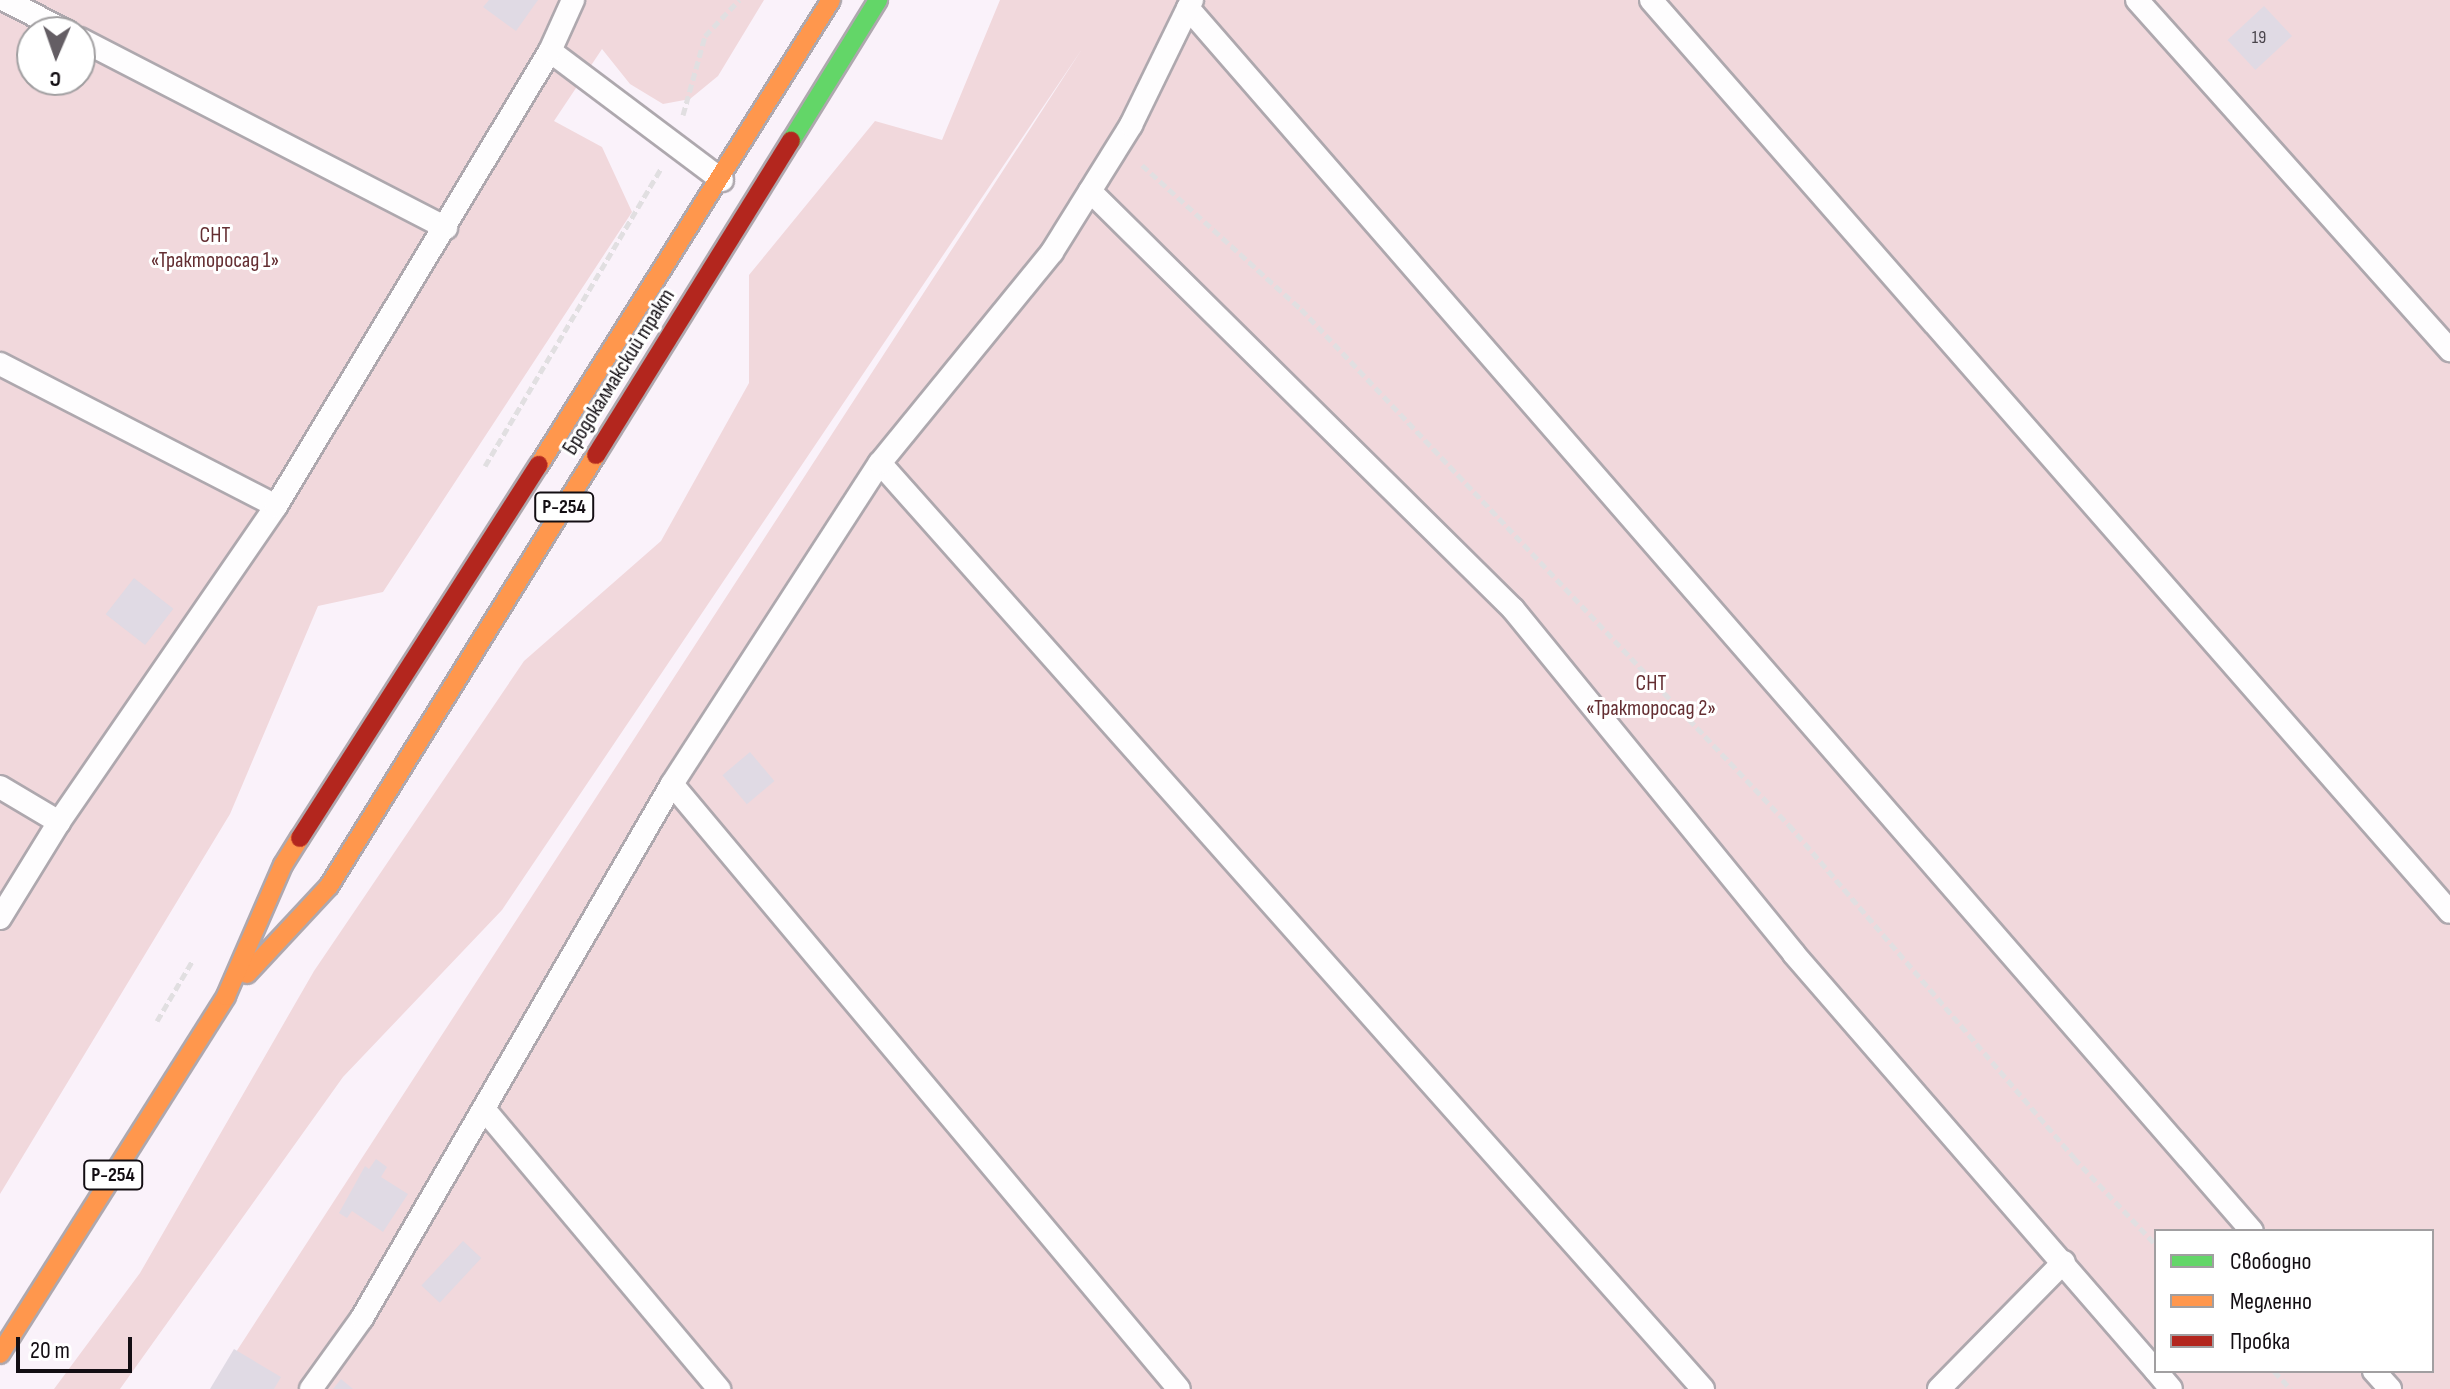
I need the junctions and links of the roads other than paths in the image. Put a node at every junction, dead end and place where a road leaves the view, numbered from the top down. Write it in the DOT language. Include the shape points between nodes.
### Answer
graph roads {
  1 [pos="5,0"];
  2 [pos="573,0"];
  3 [pos="831,0"];
  4 [pos="878,0"];
  5 [pos="1651,0"];
  6 [pos="2137,0"];
  7 [pos="1190,4"];
  8 [pos="36,16"];
  9 [pos="96,47"];
  10 [pos="550,51"];
  11 [pos="722,180"];
  12 [pos="1090,191"];
  13 [pos="446,228"];
  14 [pos="2450,350"];
  15 [pos="0,364"];
  16 [pos="880,463"];
  17 [pos="276,506"];
  18 [pos="672,784"];
  19 [pos="0,787"];
  20 [pos="59,822"];
  21 [pos="2450,912"];
  22 [pos="0,918"];
  23 [pos="226,996"];
  24 [pos="484,1109"];
  25 [pos="2250,1229"];
  26 [pos="2064,1262"];
  27 [pos="0,1354"];
  28 [pos="2154,1369"];
  29 [pos="2158,1373"];
  30 [pos="2376,1373"];
  31 [pos="311,1389"];
  32 [pos="719,1389"];
  33 [pos="1179,1389"];
  34 [pos="1703,1389"];
  35 [pos="1939,1389"];
  36 [pos="2171,1389"];
  37 [pos="2390,1389"];
  1 -- 8 [label="lane"];
  2 -- 10 [label="lane"];
  3 -- 11 [label="main road, Бродокалмакский тракт / Р-254"];
  4 -- 23 [label="main road, Бродокалмакский тракт / Р-254" via="329,886"];
  5 -- 21 [label="lane"];
  6 -- 14 [label="lane"];
  7 -- 12 [label="lane"];
  7 -- 25 [label="lane"];
  9 -- 13 [label="lane"];
  10 -- 11 [label="lane"];
  10 -- 13 [label="lane"];
  11 -- 23 [label="main road, Бродокалмакский тракт / Р-254" via="290,852"];
  12 -- 16 [label="lane" via="1023,294"];
  12 -- 26 [label="lane" via="1513,609 1794,954"];
  13 -- 17 [label="lane"];
  15 -- 17 [label="lane"];
  16 -- 18 [label="lane"];
  16 -- 34 [label="lane"];
  17 -- 20 [label="lane"];
  18 -- 24 [label="lane"];
  18 -- 33 [label="lane"];
  19 -- 20 [label="lane"];
  20 -- 22 [label="lane"];
  23 -- 27 [label="main road, Бродокалмакский тракт / Р-254"];
  24 -- 31 [label="lane" via="362,1318"];
  24 -- 32 [label="lane"];
  26 -- 28 [label="lane"];
  26 -- 35 [label="lane"];
  29 -- 36 [label="lane"];
  30 -- 37 [label="lane"];
}
